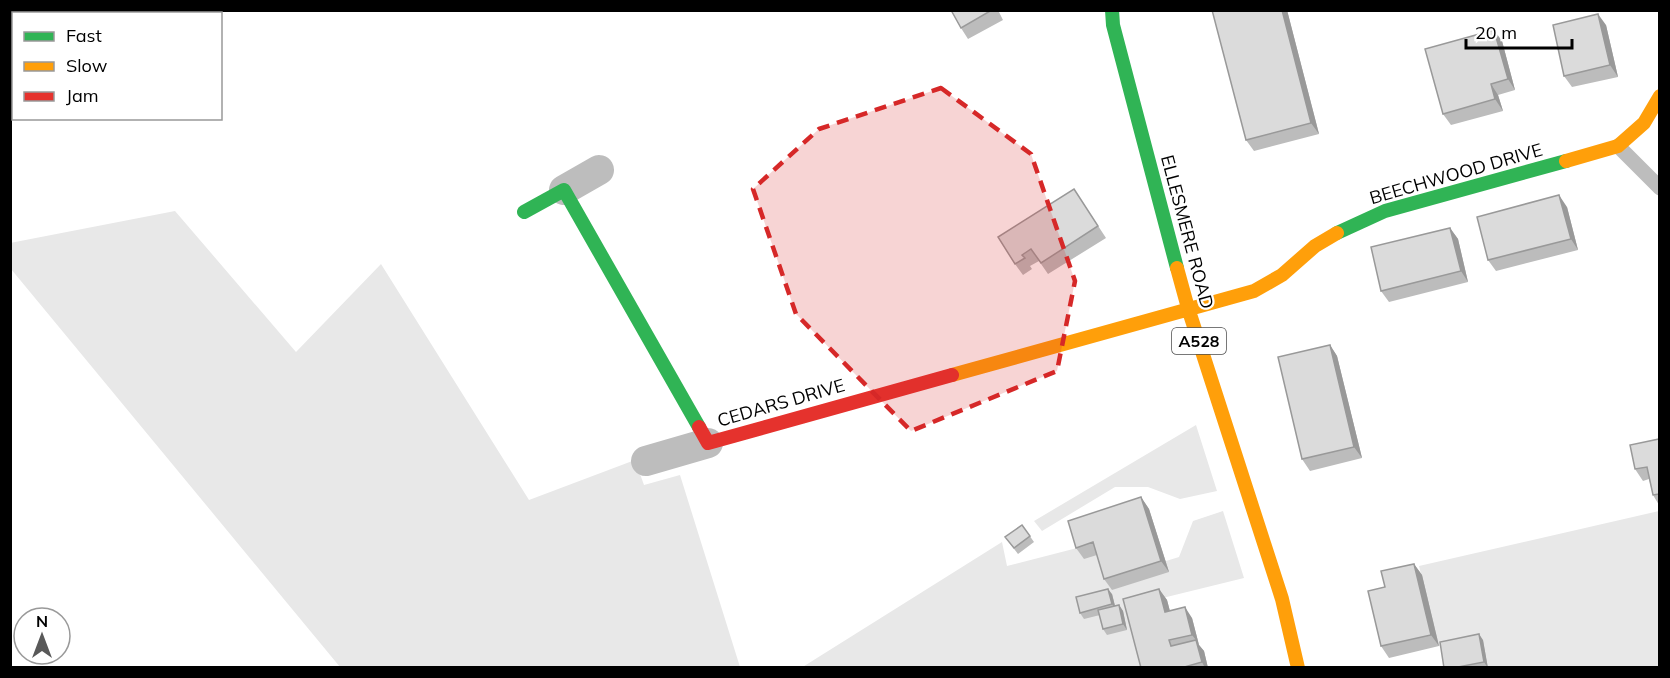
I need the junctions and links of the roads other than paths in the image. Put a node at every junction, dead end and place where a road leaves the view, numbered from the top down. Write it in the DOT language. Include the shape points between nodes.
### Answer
graph roads {
  1 [pos="1112,10"];
  2 [pos="1659,96"];
  3 [pos="1618,146"];
  4 [pos="599,170"];
  5 [pos="1659,188"];
  6 [pos="564,190"];
  7 [pos="524,212"];
  8 [pos="1188,308"];
  9 [pos="708,442"];
  10 [pos="646,461"];
  11 [pos="1298,668"];
  1 -- 8 [label="street, ELLESMERE ROAD / A528"];
  2 -- 3 [label="street, BEECHWOOD DRIVE" via="1644,123"];
  3 -- 5 [label="lane"];
  3 -- 8 [label="street, BEECHWOOD DRIVE" via="1385,211 1315,246 1282,275 1254,291"];
  4 -- 6 [label="street"];
  6 -- 7 [label="street"];
  6 -- 9 [label="street, CEDARS DRIVE"];
  8 -- 9 [label="street, CEDARS DRIVE"];
  8 -- 11 [label="street, ELLESMERE ROAD / A528" via="1282,599"];
  9 -- 10 [label="street"];
}
